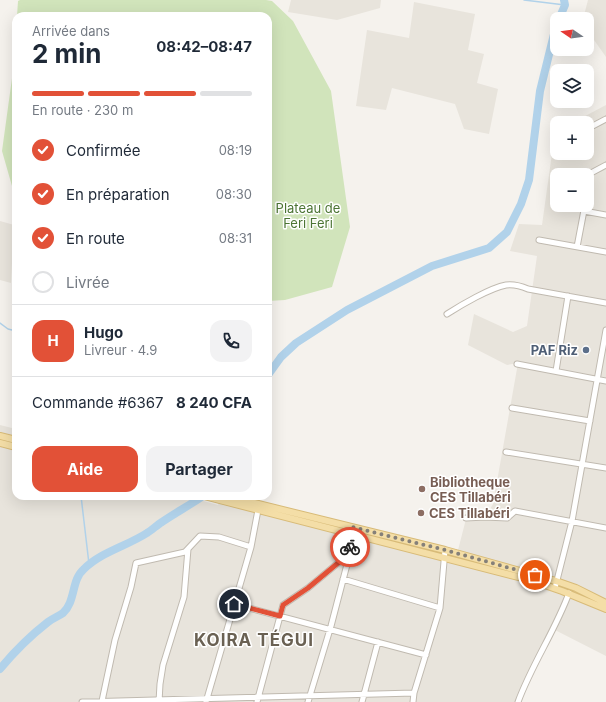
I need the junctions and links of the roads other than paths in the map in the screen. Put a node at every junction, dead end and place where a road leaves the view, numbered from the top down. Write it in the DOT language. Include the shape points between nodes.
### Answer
graph roads {
  1 [pos="606,119"];
  2 [pos="594,125"];
  3 [pos="606,165"];
  4 [pos="594,171"];
  5 [pos="594,211"];
  6 [pos="583,212"];
  7 [pos="606,215"];
  8 [pos="539,240"];
  9 [pos="577,247"];
  10 [pos="606,252"];
  11 [pos="568,296"];
  12 [pos="606,303"];
  13 [pos="447,314"];
  14 [pos="606,330"];
  15 [pos="517,364"];
  16 [pos="556,371"];
  17 [pos="598,379"];
  18 [pos="606,380"];
  19 [pos="512,408"];
  20 [pos="590,421"];
  21 [pos="0,436"];
  22 [pos="12,439"];
  23 [pos="0,443"];
  24 [pos="12,446"];
  25 [pos="506,452"];
  26 [pos="583,464"];
  27 [pos="606,468"];
  28 [pos="220,500"];
  29 [pos="242,500"];
  30 [pos="258,510"];
  31 [pos="466,518"];
  32 [pos="572,521"];
  33 [pos="352,527"];
  34 [pos="606,528"];
  35 [pos="350,534"];
  36 [pos="251,547"];
  37 [pos="188,549"];
  38 [pos="445,550"];
  39 [pos="350,553"];
  40 [pos="443,557"];
  41 [pos="343,579"];
  42 [pos="556,581"];
  43 [pos="555,588"];
  44 [pos="569,593"];
  45 [pos="606,603"];
  46 [pos="234,604"];
  47 [pos="440,608"];
  48 [pos="606,609"];
  49 [pos="280,616"];
  50 [pos="330,629"];
  51 [pos="378,642"];
  52 [pos="426,654"];
  53 [pos="414,693"];
  54 [pos="364,694"];
  55 [pos="309,699"];
  56 [pos="207,700"];
  57 [pos="257,700"];
  58 [pos="102,701"];
  59 [pos="159,701"];
  60 [pos="82,702"];
  61 [pos="192,702"];
  62 [pos="362,702"];
  63 [pos="413,702"];
  64 [pos="518,702"];
  1 -- 2 [label="street"];
  3 -- 4 [label="street"];
  5 -- 7 [label="street"];
  6 -- 9 [label="street"];
  8 -- 9 [label="street"];
  9 -- 10 [label="street"];
  11 -- 12 [label="street"];
  11 -- 13 [label="street" via="507,285 494,289"];
  11 -- 16 [label="street"];
  14 -- 17 [label="street"];
  15 -- 16 [label="street"];
  16 -- 17 [label="street"];
  17 -- 18 [label="street"];
  17 -- 20 [label="street"];
  19 -- 20 [label="street"];
  20 -- 26 [label="street"];
  21 -- 22 [label="main road"];
  23 -- 24 [label="main road"];
  25 -- 26 [label="street"];
  26 -- 27 [label="street"];
  26 -- 32 [label="street"];
  28 -- 30 [label="main road"];
  29 -- 33 [label="main road"];
  30 -- 35 [label="main road"];
  30 -- 36 [label="street"];
  31 -- 32 [label="street" via="506,518 515,511"];
  32 -- 34 [label="street"];
  32 -- 42 [label="street"];
  33 -- 35 [label="street"];
  33 -- 38 [label="main road"];
  35 -- 39 [label="street"];
  35 -- 40 [label="main road"];
  36 -- 37 [label="street" via="219,537 200,536"];
  36 -- 46 [label="street"];
  37 -- 58 [label="street" via="185,552 136,563"];
  37 -- 59 [label="street" via="184,597 163,665"];
  38 -- 40 [label="street"];
  38 -- 42 [label="main road"];
  39 -- 41 [label="street"];
  39 -- 49 [label="street" via="283,605"];
  40 -- 43 [label="main road"];
  40 -- 47 [label="street"];
  41 -- 47 [label="street"];
  41 -- 50 [label="street"];
  42 -- 43 [label="street"];
  42 -- 45 [label="main road"];
  43 -- 44 [label="main road"];
  44 -- 48 [label="main road"];
  44 -- 64 [label="street" via="551,634 525,682"];
  46 -- 49 [label="street"];
  46 -- 56 [label="street"];
  47 -- 52 [label="street"];
  49 -- 50 [label="street"];
  49 -- 57 [label="street"];
  50 -- 51 [label="street"];
  50 -- 55 [label="street"];
  51 -- 52 [label="street"];
  51 -- 54 [label="street"];
  52 -- 53 [label="street"];
  53 -- 54 [label="street"];
  53 -- 63 [label="street"];
  54 -- 55 [label="street"];
  54 -- 62 [label="street"];
  55 -- 57 [label="street"];
  56 -- 57 [label="street"];
  56 -- 59 [label="street"];
  56 -- 61 [label="street"];
  58 -- 59 [label="street"];
  58 -- 60 [label="street"];
}
